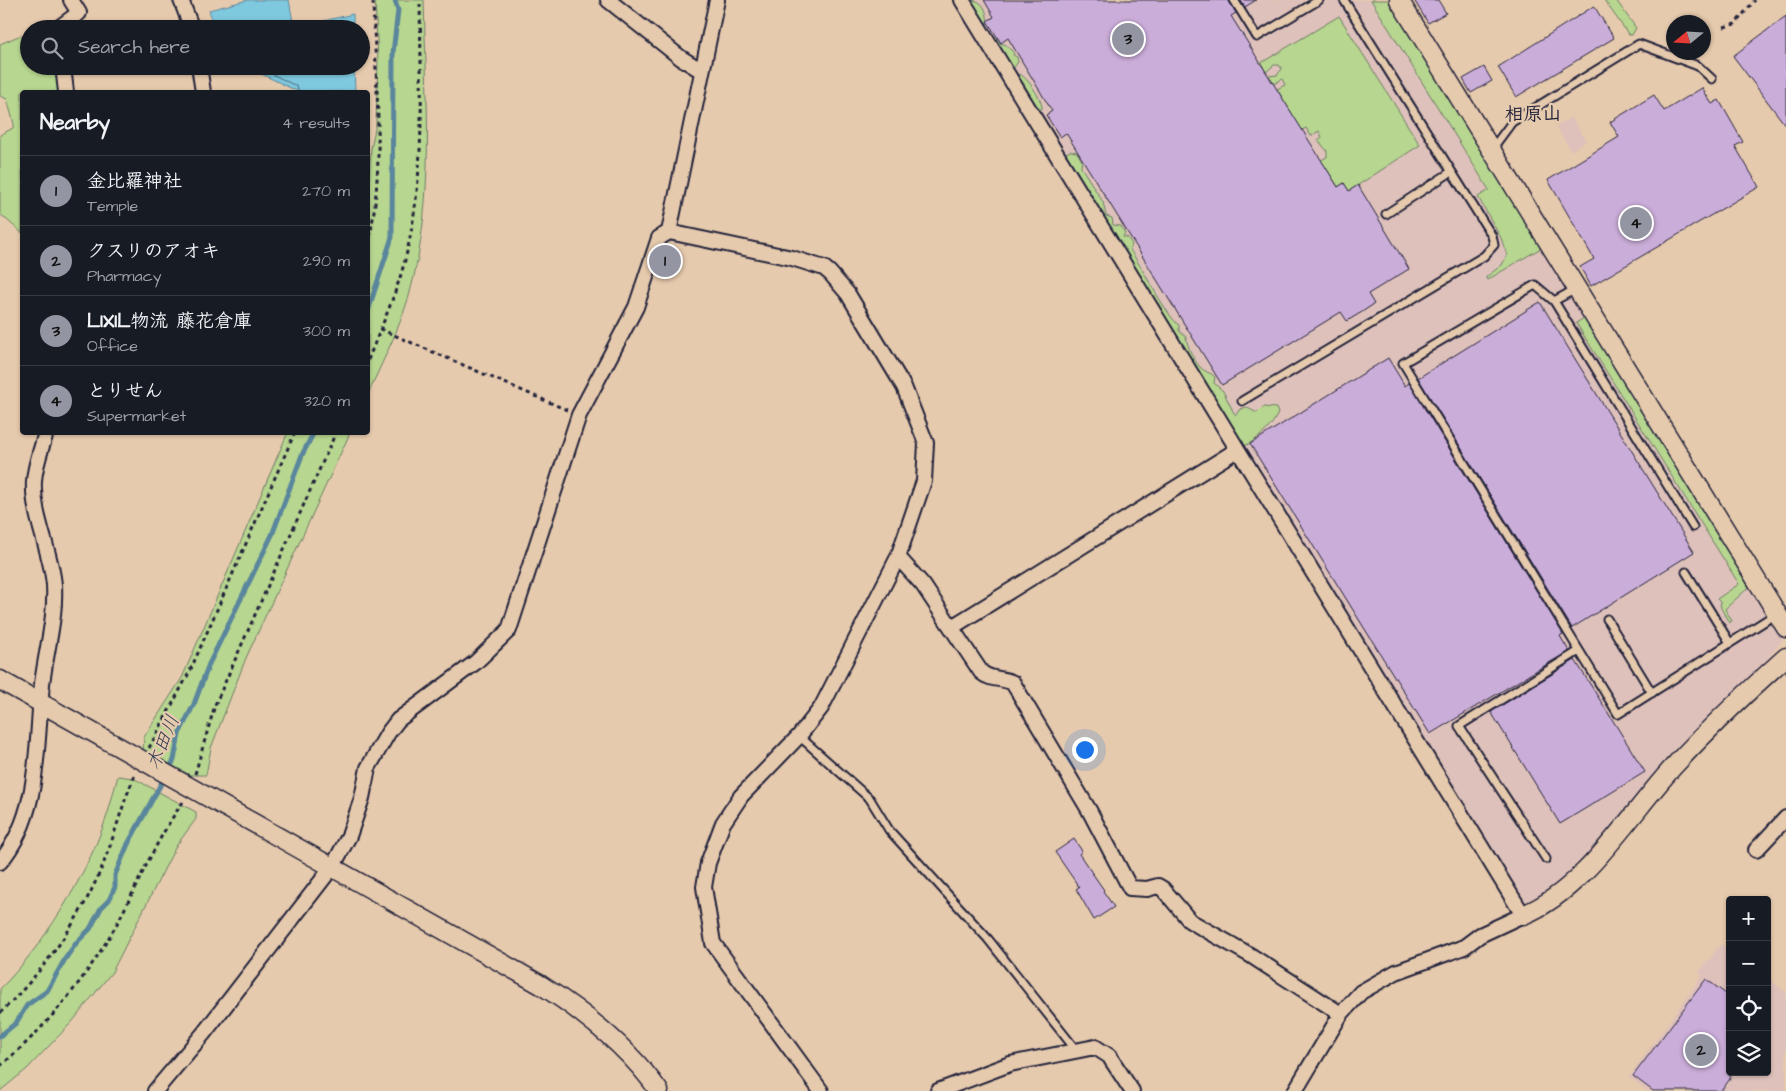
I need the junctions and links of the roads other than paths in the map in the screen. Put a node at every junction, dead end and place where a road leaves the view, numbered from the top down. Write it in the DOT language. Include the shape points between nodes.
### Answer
graph roads {
  1 [pos="71,0"];
  2 [pos="182,0"];
  3 [pos="608,0"];
  4 [pos="717,0"];
  5 [pos="962,0"];
  6 [pos="1234,0"];
  7 [pos="1319,0"];
  8 [pos="1344,0"];
  9 [pos="1399,0"];
  10 [pos="69,20"];
  11 [pos="189,20"];
  12 [pos="702,71"];
  13 [pos="64,75"];
  14 [pos="200,75"];
  15 [pos="1712,79"];
  16 [pos="66,90"];
  17 [pos="203,90"];
  18 [pos="1491,149"];
  19 [pos="1451,172"];
  20 [pos="1386,214"];
  21 [pos="669,232"];
  22 [pos="1576,289"];
  23 [pos="1554,302"];
  24 [pos="1242,400"];
  25 [pos="45,435"];
  26 [pos="1236,450"];
  27 [pos="1692,527"];
  28 [pos="898,557"];
  29 [pos="1686,572"];
  30 [pos="1776,614"];
  31 [pos="1607,619"];
  32 [pos="952,627"];
  33 [pos="1786,628"];
  34 [pos="1730,643"];
  35 [pos="1580,651"];
  36 [pos="1786,657"];
  37 [pos="0,680"];
  38 [pos="1652,693"];
  39 [pos="41,702"];
  40 [pos="799,736"];
  41 [pos="1786,818"];
  42 [pos="1756,850"];
  43 [pos="1546,859"];
  44 [pos="0,862"];
  45 [pos="333,866"];
  46 [pos="1524,916"];
  47 [pos="1341,1014"];
  48 [pos="1076,1050"];
  49 [pos="155,1091"];
  50 [pos="659,1091"];
  51 [pos="821,1091"];
  52 [pos="938,1091"];
  53 [pos="1132,1091"];
  54 [pos="1295,1091"];
  1 -- 10 [label="street" via="79,13"];
  2 -- 11 [label="street"];
  3 -- 12 [label="street"];
  4 -- 12 [label="street"];
  5 -- 26 [label="street"];
  6 -- 7 [label="lane" via="1257,37"];
  8 -- 19 [label="lane"];
  9 -- 18 [label="street"];
  12 -- 21 [label="street"];
  13 -- 16 [label="street"];
  14 -- 17 [label="street"];
  15 -- 18 [label="lane" via="1698,66 1638,44 1512,122"];
  18 -- 22 [label="street"];
  19 -- 20 [label="lane"];
  19 -- 24 [label="lane" via="1492,236 1494,245 1484,256"];
  21 -- 28 [label="street" via="792,258 824,268 848,294 904,387 926,443 924,481"];
  21 -- 45 [label="street" via="659,238 636,307 579,415 508,630 476,662 398,720 388,733 368,768 350,836"];
  22 -- 23 [label="lane"];
  22 -- 30 [label="street"];
  23 -- 27 [label="lane"];
  23 -- 35 [label="lane" via="1535,285 1403,363"];
  25 -- 39 [label="street" via="34,489 51,565 54,597"];
  26 -- 32 [label="street"];
  26 -- 46 [label="street"];
  28 -- 32 [label="street"];
  28 -- 40 [label="street" via="821,708"];
  29 -- 34 [label="lane"];
  30 -- 33 [label="street"];
  30 -- 34 [label="lane"];
  31 -- 38 [label="lane"];
  32 -- 47 [label="street" via="981,672 988,678 1005,679 1013,684 1130,888 1164,888 1190,921 1250,955"];
  34 -- 38 [label="lane"];
  35 -- 38 [label="lane" via="1618,714"];
  35 -- 43 [label="lane" via="1459,726"];
  36 -- 46 [label="street" via="1674,767 1582,874 1550,902"];
  37 -- 39 [label="street"];
  39 -- 44 [label="street" via="30,800 16,840"];
  39 -- 45 [label="street"];
  40 -- 48 [label="lane" via="870,799 889,830 988,939"];
  40 -- 51 [label="street" via="741,796 723,824 708,863 704,887 713,944"];
  41 -- 42 [label="street"];
  45 -- 49 [label="street"];
  45 -- 50 [label="street" via="568,1002 626,1052"];
  46 -- 47 [label="street" via="1480,935 1464,947 1424,960 1376,982 1361,992"];
  47 -- 54 [label="street"];
  48 -- 52 [label="street" via="1010,1064"];
  48 -- 53 [label="street" via="1095,1047 1109,1056"];
}
